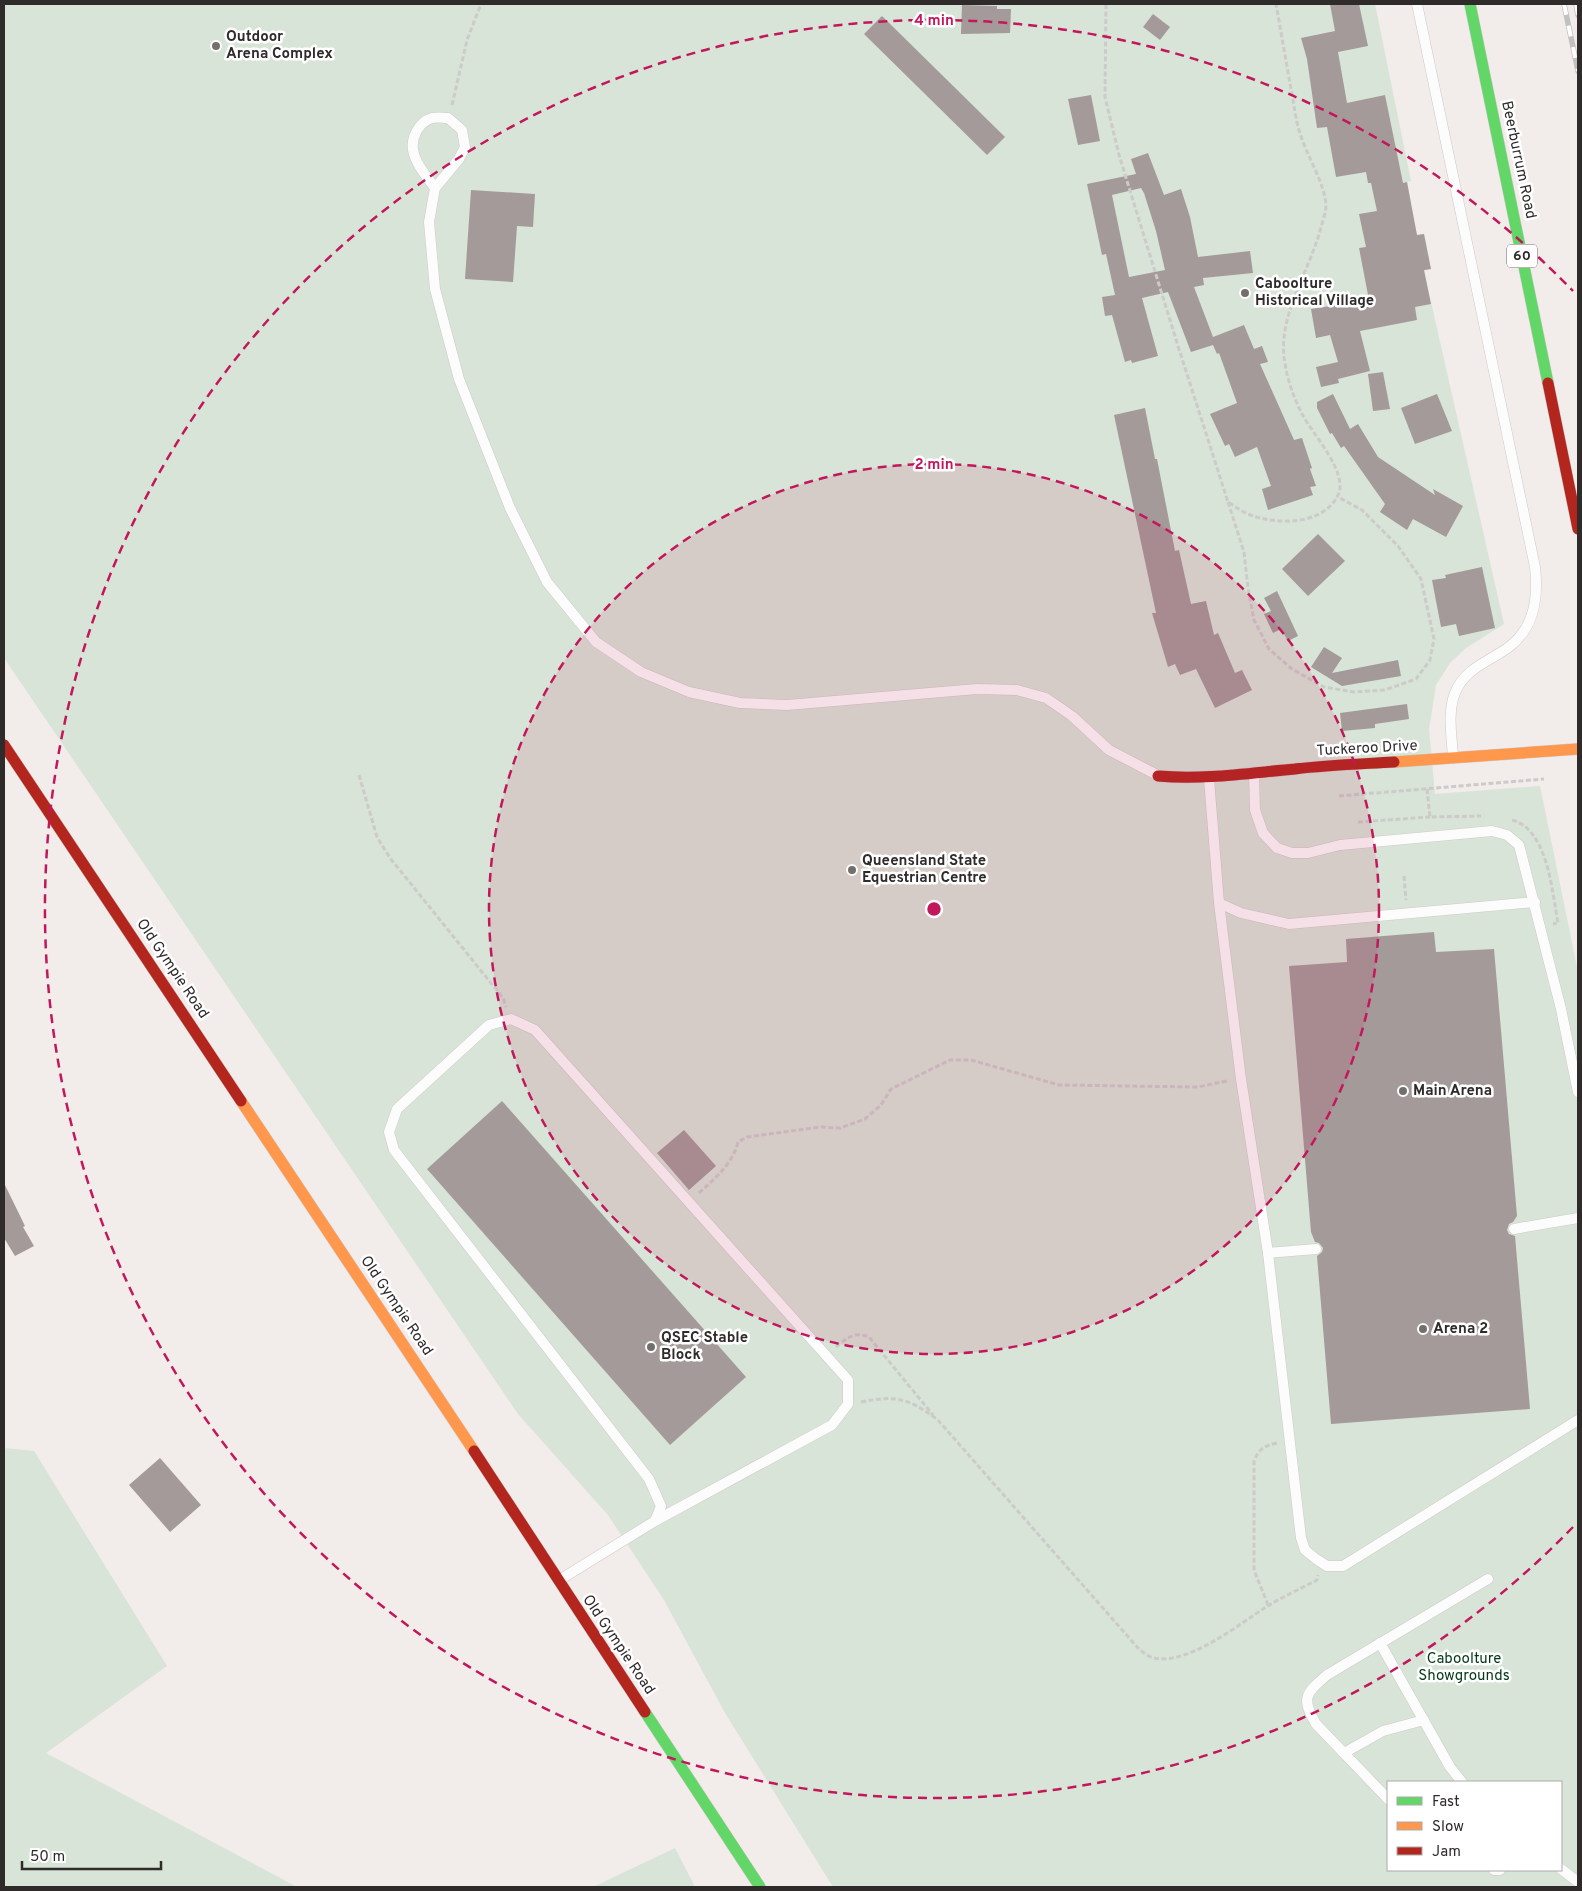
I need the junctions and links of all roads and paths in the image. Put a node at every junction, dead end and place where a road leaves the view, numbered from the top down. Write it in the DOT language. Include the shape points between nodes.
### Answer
graph roads {
  1 [pos="481,4"];
  2 [pos="1106,4"];
  3 [pos="1276,4"];
  4 [pos="1417,4"];
  5 [pos="1470,4"];
  6 [pos="448,118"];
  7 [pos="435,188"];
  8 [pos="1338,497"];
  9 [pos="1228,502"];
  10 [pos="1578,529"];
  11 [pos="4,745"];
  12 [pos="1578,749"];
  13 [pos="1453,759"];
  14 [pos="1254,772"];
  15 [pos="359,774"];
  16 [pos="1158,776"];
  17 [pos="1209,776"];
  18 [pos="1544,779"];
  19 [pos="1339,796"];
  20 [pos="1430,817"];
  21 [pos="1358,822"];
  22 [pos="1535,902"];
  23 [pos="1219,903"];
  24 [pos="511,1019"];
  25 [pos="1241,1079"];
  26 [pos="1578,1092"];
  27 [pos="689,1202"];
  28 [pos="1578,1218"];
  29 [pos="1514,1229"];
  30 [pos="1316,1250"];
  31 [pos="1268,1253"];
  32 [pos="825,1354"];
  33 [pos="848,1404"];
  34 [pos="936,1419"];
  35 [pos="1578,1420"];
  36 [pos="1289,1442"];
  37 [pos="655,1521"];
  38 [pos="1321,1562"];
  39 [pos="1488,1579"];
  40 [pos="558,1581"];
  41 [pos="1268,1605"];
  42 [pos="1380,1643"];
  43 [pos="1424,1720"];
  44 [pos="1344,1753"];
  45 [pos="1461,1781"];
  46 [pos="1387,1798"];
  47 [pos="1562,1870"];
  48 [pos="1578,1882"];
  49 [pos="760,1887"];
  1 -- 6 [label="path"];
  2 -- 9 [label="path" via="1105,97 1119,155"];
  3 -- 8 [label="path" via="1298,130 1323,189 1326,206 1319,236 1293,301 1284,337 1284,362 1290,388 1303,415 1338,472 1341,485"];
  4 -- 13 [label="lane" via="1537,585 1536,602 1522,634 1502,652 1468,673 1455,693 1450,725"];
  5 -- 10 [label="main road, Beerburrum Road / 60"];
  6 -- 7 [label="lane" via="462,130 464,147 460,159"];
  6 -- 7 [label="lane" via="432,118 414,134 413,150"];
  7 -- 16 [label="lane" via="429,222 435,289 459,379 510,508 547,582 596,642 641,672 689,692 740,703 786,705 977,689 1017,690 1046,698 1072,716 1109,750"];
  8 -- 9 [label="path" via="1325,512 1303,520 1275,520 1247,514"];
  8 -- 9 [label="path" via="1362,510 1398,546 1422,578 1434,639 1430,660 1416,679 1386,690 1354,692 1324,687 1292,669 1269,649 1254,620 1244,552"];
  11 -- 40 [label="main road, Old Gympie Road"];
  12 -- 13 [label="main road, Tuckeroo Drive"];
  13 -- 14 [label="main road, Tuckeroo Drive"];
  14 -- 17 [label="main road, Tuckeroo Drive"];
  14 -- 22 [label="lane" via="1255,810 1263,832 1277,848 1292,853 1308,853 1340,845 1492,832 1507,835 1520,845"];
  15 -- 24 [label="path" via="377,837 390,858 503,998"];
  16 -- 17 [label="main road, Tuckeroo Drive" via="1180,779"];
  17 -- 23 [label="lane"];
  18 -- 19 [label="path"];
  20 -- 21 [label="path"];
  22 -- 23 [label="lane" via="1288,924 1241,913"];
  22 -- 26 [label="lane"];
  23 -- 25 [label="lane"];
  24 -- 27 [label="lane" via="535,1030"];
  24 -- 37 [label="lane" via="489,1025 397,1109 389,1132 394,1150 649,1479 661,1506"];
  25 -- 27 [label="path" via="1198,1087 1059,1085 971,1060 950,1060 891,1089 881,1105 865,1119 840,1128 821,1127 747,1137 738,1142 729,1163"];
  25 -- 31 [label="lane"];
  27 -- 32 [label="lane"];
  28 -- 29 [label="lane"];
  30 -- 31 [label="lane"];
  31 -- 36 [label="lane"];
  32 -- 33 [label="lane" via="848,1380"];
  32 -- 34 [label="path" via="848,1338 860,1334 869,1336"];
  33 -- 34 [label="path" via="882,1398 898,1399 915,1404"];
  33 -- 37 [label="lane" via="832,1425"];
  34 -- 41 [label="path" via="1138,1648 1152,1658 1170,1659 1187,1654 1219,1639"];
  35 -- 38 [label="lane" via="1342,1566 1328,1566"];
  36 -- 38 [label="lane" via="1305,1550"];
  36 -- 41 [label="path" via="1263,1446 1254,1460 1254,1570"];
  37 -- 40 [label="lane"];
  38 -- 41 [label="path" via="1317,1580"];
  39 -- 42 [label="lane"];
  40 -- 49 [label="main road, Old Gympie Road"];
  42 -- 43 [label="lane"];
  42 -- 44 [label="lane" via="1327,1675 1313,1687 1306,1699 1316,1724"];
  43 -- 44 [label="lane" via="1384,1731"];
  43 -- 45 [label="lane" via="1450,1768"];
  44 -- 46 [label="lane"];
  47 -- 48 [label="lane"];
}
